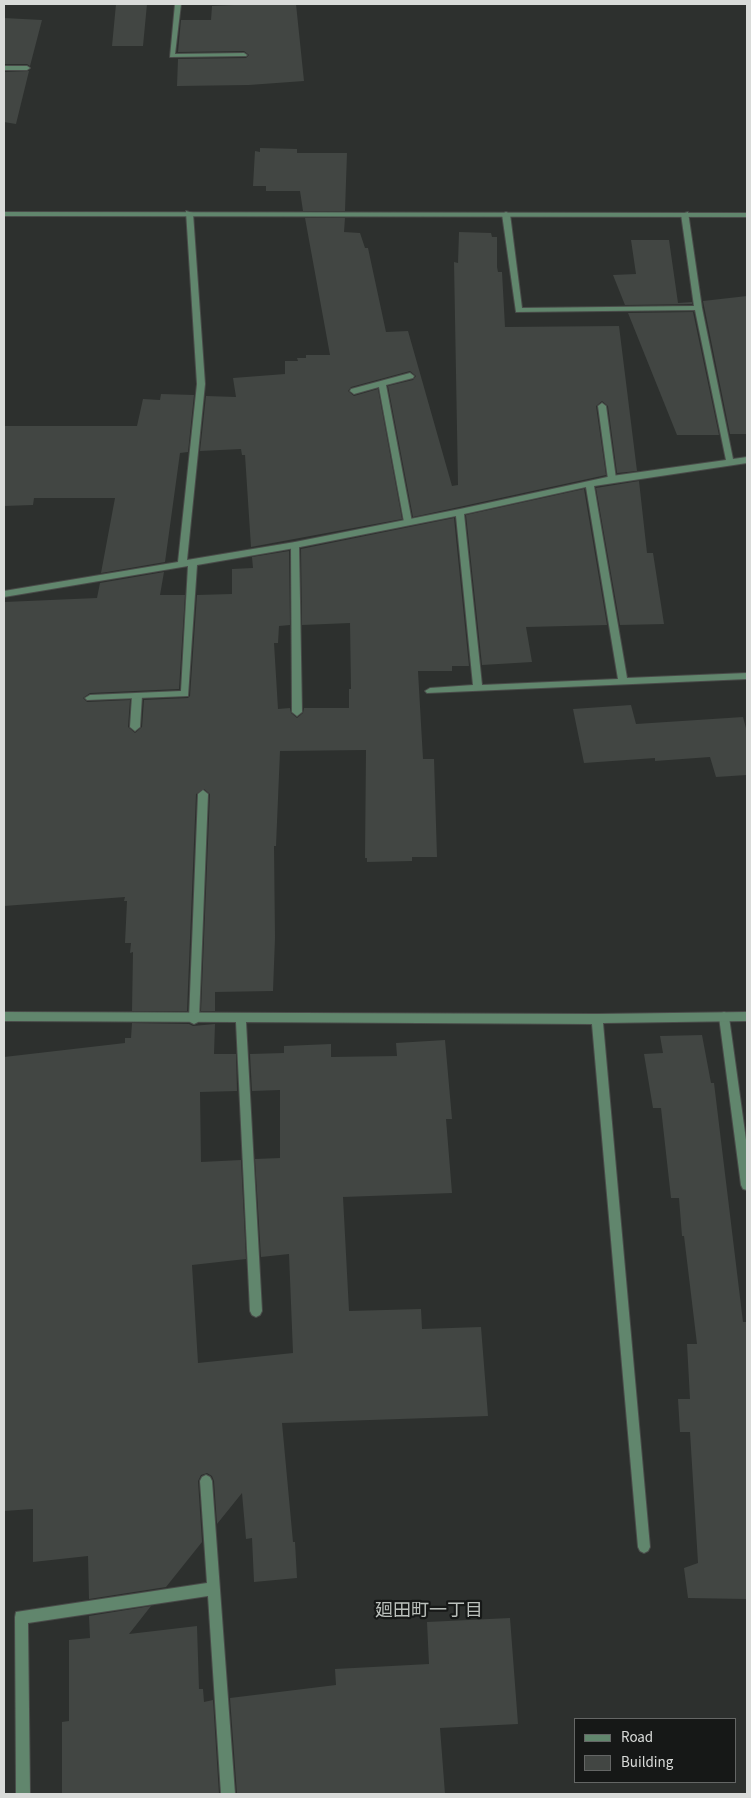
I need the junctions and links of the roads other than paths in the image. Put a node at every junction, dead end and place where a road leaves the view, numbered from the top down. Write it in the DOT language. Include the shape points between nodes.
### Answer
graph roads {
  1 [pos="178,4"];
  2 [pos="244,55"];
  3 [pos="4,68"];
  4 [pos="28,68"];
  5 [pos="189,213"];
  6 [pos="4,214"];
  7 [pos="506,214"];
  8 [pos="685,214"];
  9 [pos="747,215"];
  10 [pos="698,308"];
  11 [pos="410,376"];
  12 [pos="382,384"];
  13 [pos="354,391"];
  14 [pos="602,406"];
  15 [pos="747,460"];
  16 [pos="730,462"];
  17 [pos="612,479"];
  18 [pos="590,484"];
  19 [pos="460,512"];
  20 [pos="408,522"];
  21 [pos="295,544"];
  22 [pos="193,561"];
  23 [pos="182,563"];
  24 [pos="4,594"];
  25 [pos="747,676"];
  26 [pos="623,682"];
  27 [pos="478,688"];
  28 [pos="430,691"];
  29 [pos="138,696"];
  30 [pos="90,698"];
  31 [pos="297,712"];
  32 [pos="136,727"];
  33 [pos="203,794"];
  34 [pos="747,1016"];
  35 [pos="4,1017"];
  36 [pos="724,1017"];
  37 [pos="194,1018"];
  38 [pos="241,1018"];
  39 [pos="597,1019"];
  40 [pos="747,1185"];
  41 [pos="256,1311"];
  42 [pos="206,1482"];
  43 [pos="644,1547"];
  44 [pos="212,1589"];
  45 [pos="23,1794"];
  46 [pos="228,1794"];
  1 -- 2 [label="street" via="172,56"];
  3 -- 4 [label="street"];
  5 -- 6 [label="street"];
  5 -- 7 [label="street"];
  5 -- 23 [label="street" via="201,384"];
  7 -- 8 [label="street"];
  7 -- 10 [label="street" via="519,310"];
  8 -- 9 [label="street"];
  8 -- 10 [label="street"];
  10 -- 16 [label="street"];
  11 -- 12 [label="street"];
  12 -- 13 [label="street"];
  12 -- 20 [label="street"];
  14 -- 17 [label="street"];
  15 -- 16 [label="street"];
  16 -- 17 [label="street"];
  17 -- 18 [label="street"];
  18 -- 19 [label="street"];
  18 -- 26 [label="street"];
  19 -- 20 [label="street"];
  19 -- 27 [label="street"];
  20 -- 21 [label="street"];
  21 -- 22 [label="street"];
  21 -- 31 [label="street"];
  22 -- 23 [label="street"];
  22 -- 29 [label="street" via="185,694"];
  23 -- 24 [label="street"];
  25 -- 26 [label="street"];
  26 -- 27 [label="street"];
  27 -- 28 [label="street"];
  29 -- 30 [label="street"];
  29 -- 32 [label="street"];
  33 -- 37 [label="street"];
  34 -- 36 [label="street"];
  35 -- 37 [label="street"];
  36 -- 39 [label="street"];
  36 -- 40 [label="street"];
  37 -- 38 [label="street"];
  38 -- 39 [label="street"];
  38 -- 41 [label="street"];
  39 -- 43 [label="street"];
  42 -- 44 [label="street"];
  44 -- 45 [label="street" via="21,1617"];
  44 -- 46 [label="street"];
}
